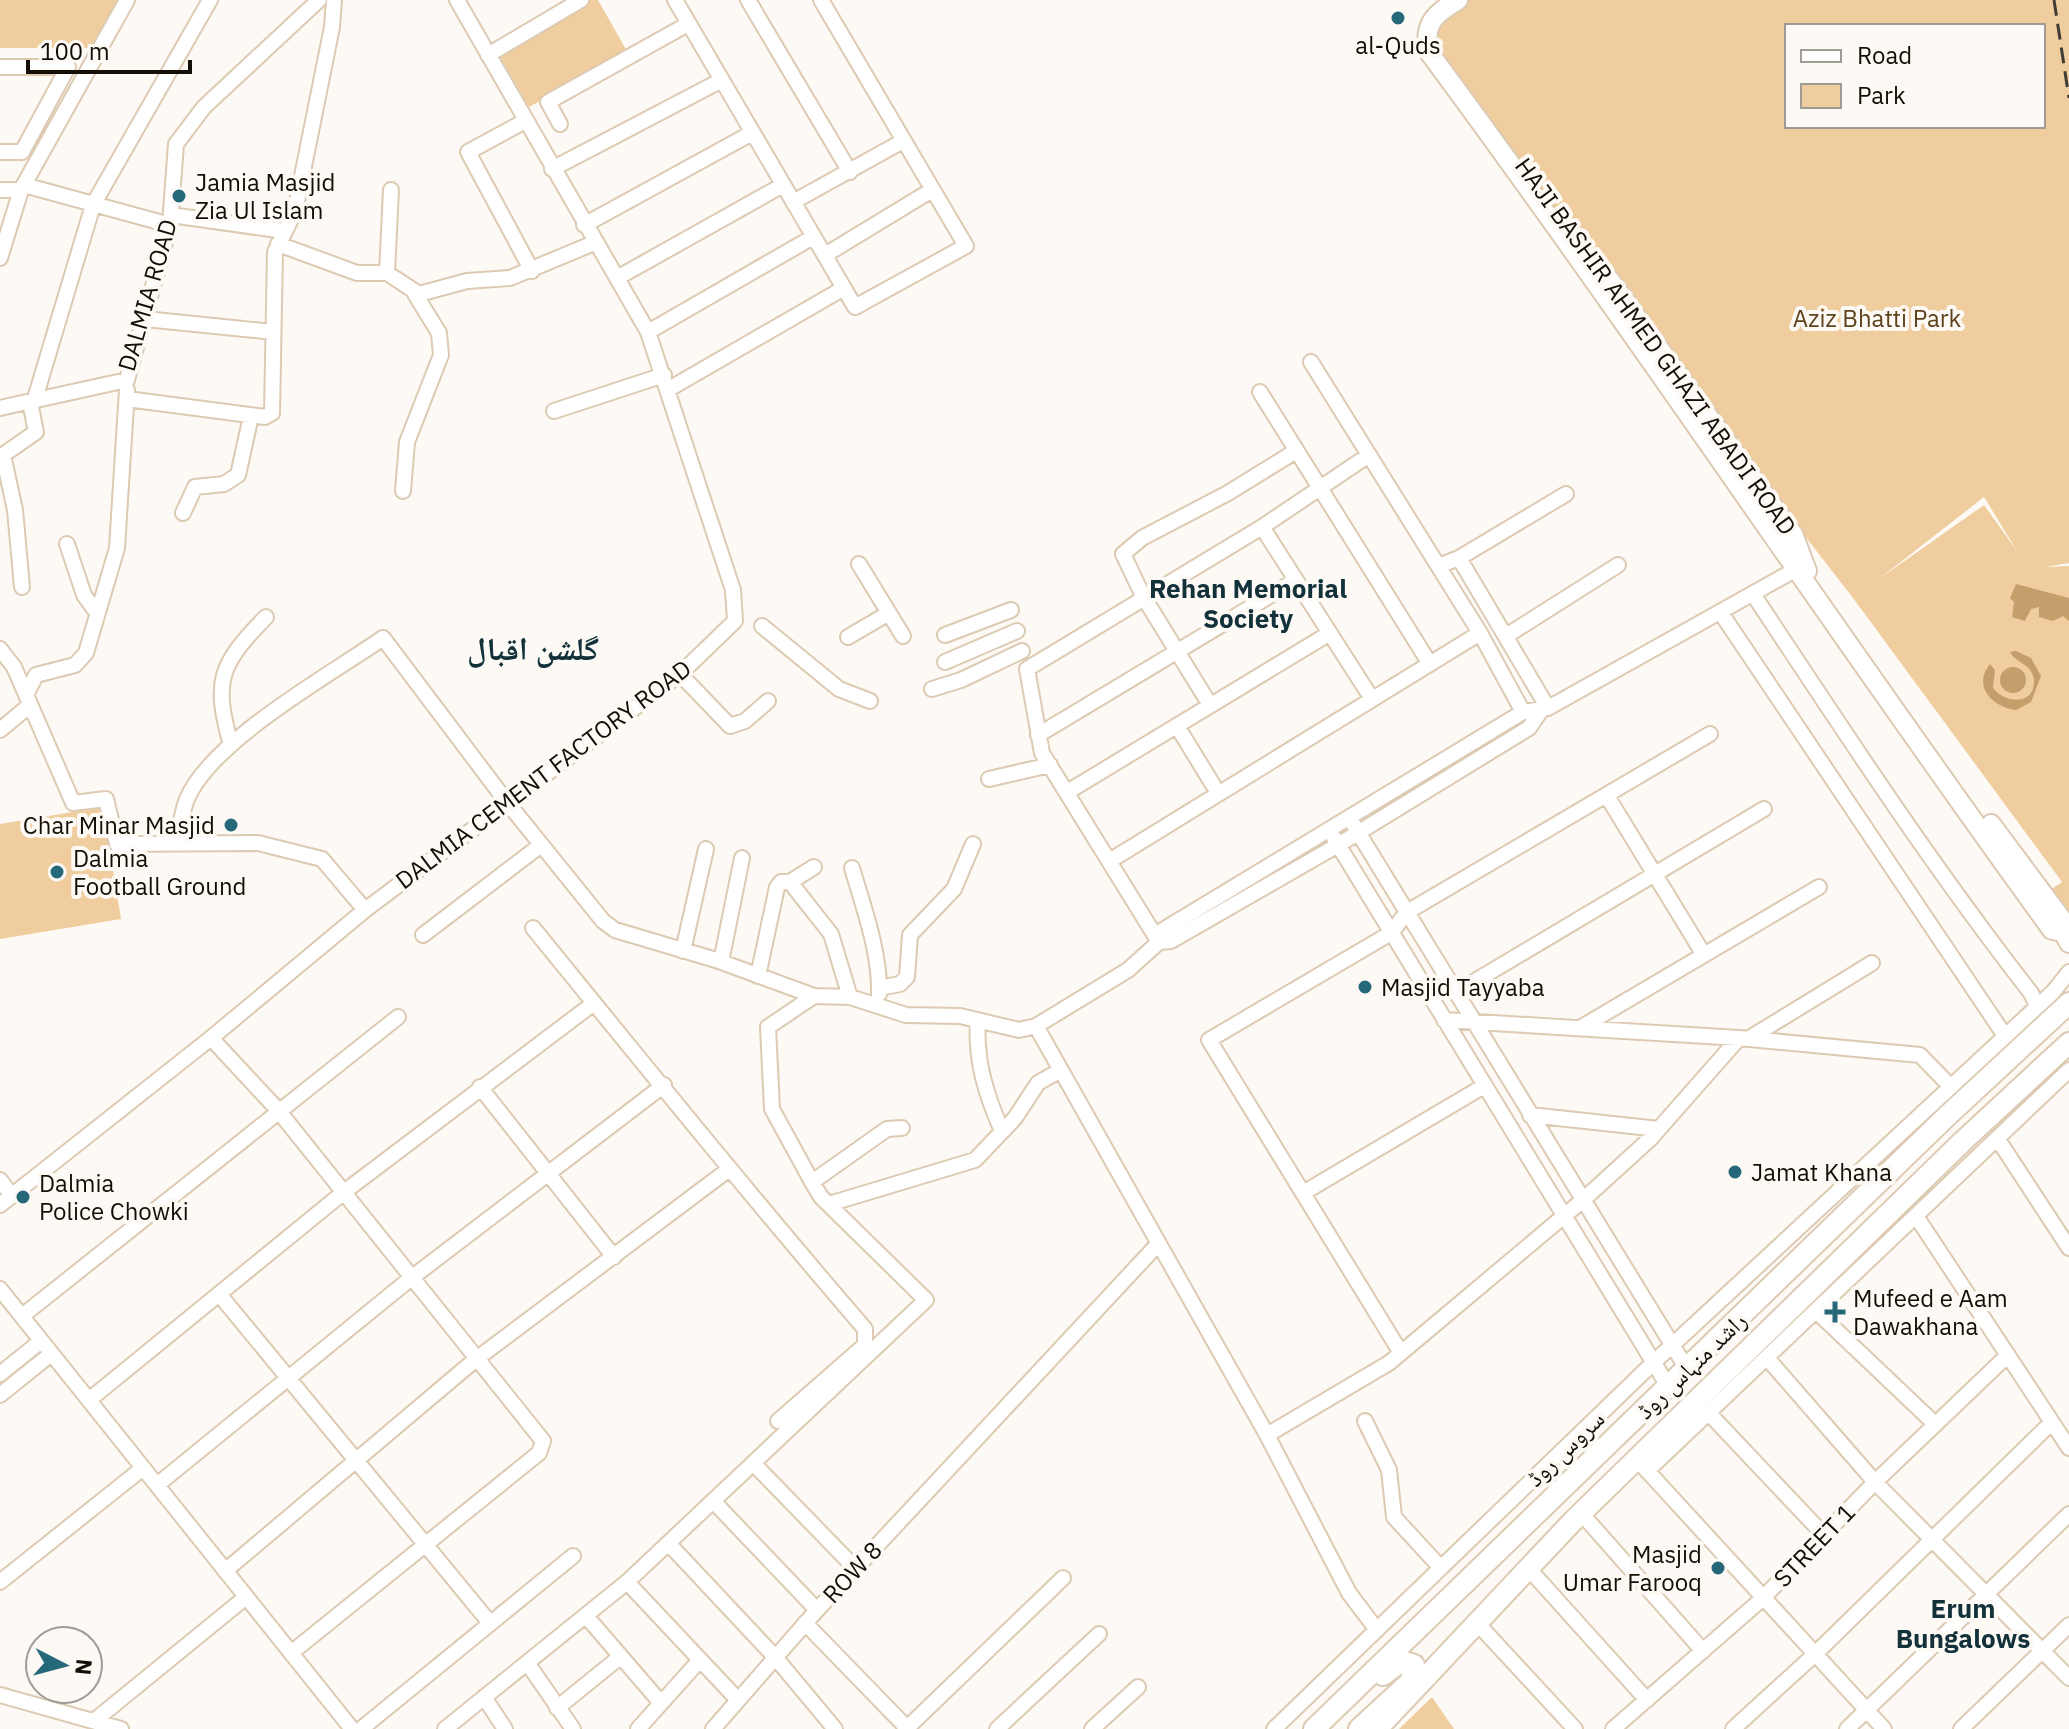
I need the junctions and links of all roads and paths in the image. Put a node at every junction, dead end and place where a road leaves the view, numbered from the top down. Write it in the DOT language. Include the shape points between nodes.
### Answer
graph roads {
  1 [pos="127,0"];
  2 [pos="210,0"];
  3 [pos="334,0"];
  4 [pos="457,0"];
  5 [pos="581,0"];
  6 [pos="675,0"];
  7 [pos="748,0"];
  8 [pos="821,0"];
  9 [pos="1458,0"];
  10 [pos="315,2"];
  11 [pos="1438,5"];
  12 [pos="688,24"];
  13 [pos="488,55"];
  14 [pos="0,67"];
  15 [pos="720,81"];
  16 [pos="525,121"];
  17 [pos="560,124"];
  18 [pos="752,133"];
  19 [pos="903,141"];
  20 [pos="0,152"];
  21 [pos="552,169"];
  22 [pos="850,172"];
  23 [pos="783,185"];
  24 [pos="22,187"];
  25 [pos="0,190"];
  26 [pos="391,190"];
  27 [pos="932,190"];
  28 [pos="793,202"];
  29 [pos="93,205"];
  30 [pos="171,220"];
  31 [pos="584,225"];
  32 [pos="813,237"];
  33 [pos="281,238"];
  34 [pos="3,241"];
  35 [pos="594,243"];
  36 [pos="825,255"];
  37 [pos="0,258"];
  38 [pos="532,271"];
  39 [pos="387,273"];
  40 [pos="617,278"];
  41 [pos="844,288"];
  42 [pos="415,294"];
  43 [pos="145,319"];
  44 [pos="273,332"];
  45 [pos="648,332"];
  46 [pos="1311,362"];
  47 [pos="127,380"];
  48 [pos="667,382"];
  49 [pos="1260,392"];
  50 [pos="127,399"];
  51 [pos="32,402"];
  52 [pos="0,408"];
  53 [pos="554,411"];
  54 [pos="251,416"];
  55 [pos="1296,451"];
  56 [pos="1369,455"];
  57 [pos="1,456"];
  58 [pos="1319,488"];
  59 [pos="403,491"];
  60 [pos="1566,494"];
  61 [pos="183,513"];
  62 [pos="1262,527"];
  63 [pos="67,544"];
  64 [pos="1459,558"];
  65 [pos="859,564"];
  66 [pos="1618,565"];
  67 [pos="1438,566"];
  68 [pos="1800,567"];
  69 [pos="1296,580"];
  70 [pos="22,587"];
  71 [pos="1753,594"];
  72 [pos="1143,596"];
  73 [pos="1011,610"];
  74 [pos="97,613"];
  75 [pos="889,613"];
  76 [pos="1721,613"];
  77 [pos="266,617"];
  78 [pos="762,626"];
  79 [pos="1017,631"];
  80 [pos="1330,633"];
  81 [pos="1480,633"];
  82 [pos="945,635"];
  83 [pos="903,636"];
  84 [pos="1506,636"];
  85 [pos="848,637"];
  86 [pos="0,649"];
  87 [pos="1022,651"];
  88 [pos="1177,651"];
  89 [pos="945,662"];
  90 [pos="1430,664"];
  91 [pos="680,674"];
  92 [pos="932,689"];
  93 [pos="1372,699"];
  94 [pos="28,700"];
  95 [pos="768,701"];
  96 [pos="870,701"];
  97 [pos="1210,705"];
  98 [pos="1544,710"];
  99 [pos="1523,712"];
  100 [pos="1177,726"];
  101 [pos="0,730"];
  102 [pos="1710,734"];
  103 [pos="1038,735"];
  104 [pos="231,745"];
  105 [pos="1050,765"];
  106 [pos="989,779"];
  107 [pos="1069,791"];
  108 [pos="1218,793"];
  109 [pos="1607,796"];
  110 [pos="506,801"];
  111 [pos="1764,809"];
  112 [pos="1349,817"];
  113 [pos="1330,831"];
  114 [pos="1358,833"];
  115 [pos="177,841"];
  116 [pos="973,844"];
  117 [pos="541,845"];
  118 [pos="1338,845"];
  119 [pos="706,849"];
  120 [pos="742,858"];
  121 [pos="1111,860"];
  122 [pos="814,867"];
  123 [pos="852,868"];
  124 [pos="1655,874"];
  125 [pos="790,882"];
  126 [pos="1819,887"];
  127 [pos="1230,898"];
  128 [pos="365,910"];
  129 [pos="1407,912"];
  130 [pos="533,928"];
  131 [pos="1391,933"];
  132 [pos="423,935"];
  133 [pos="2066,938"];
  134 [pos="1159,942"];
  135 [pos="683,951"];
  136 [pos="1704,955"];
  137 [pos="721,962"];
  138 [pos="1872,963"];
  139 [pos="2069,972"];
  140 [pos="758,976"];
  141 [pos="879,988"];
  142 [pos="1455,993"];
  143 [pos="814,996"];
  144 [pos="850,997"];
  145 [pos="594,1003"];
  146 [pos="2069,1003"];
  147 [pos="879,1006"];
  148 [pos="2037,1006"];
  149 [pos="398,1017"];
  150 [pos="1470,1019"];
  151 [pos="978,1020"];
  152 [pos="1444,1020"];
  153 [pos="1036,1026"];
  154 [pos="1580,1028"];
  155 [pos="2005,1036"];
  156 [pos="211,1038"];
  157 [pos="1744,1039"];
  158 [pos="2069,1043"];
  159 [pos="1061,1070"];
  160 [pos="2069,1070"];
  161 [pos="664,1085"];
  162 [pos="1484,1086"];
  163 [pos="480,1087"];
  164 [pos="1951,1087"];
  165 [pos="277,1109"];
  166 [pos="1530,1115"];
  167 [pos="902,1128"];
  168 [pos="1659,1129"];
  169 [pos="1002,1131"];
  170 [pos="1997,1138"];
  171 [pos="728,1170"];
  172 [pos="546,1172"];
  173 [pos="0,1180"];
  174 [pos="812,1182"];
  175 [pos="344,1192"];
  176 [pos="1303,1193"];
  177 [pos="6,1200"];
  178 [pos="1583,1200"];
  179 [pos="829,1204"];
  180 [pos="1564,1216"];
  181 [pos="1916,1216"];
  182 [pos="1159,1243"];
  183 [pos="2069,1248"];
  184 [pos="614,1257"];
  185 [pos="410,1279"];
  186 [pos="0,1289"];
  187 [pos="219,1294"];
  188 [pos="1816,1311"];
  189 [pos="22,1316"];
  190 [pos="41,1341"];
  191 [pos="1671,1346"];
  192 [pos="1401,1353"];
  193 [pos="51,1354"];
  194 [pos="2008,1355"];
  195 [pos="1767,1358"];
  196 [pos="475,1360"];
  197 [pos="1653,1363"];
  198 [pos="1687,1369"];
  199 [pos="0,1374"];
  200 [pos="288,1378"];
  201 [pos="1668,1386"];
  202 [pos="2,1389"];
  203 [pos="89,1400"];
  204 [pos="1702,1406"];
  205 [pos="778,1421"];
  206 [pos="1365,1421"];
  207 [pos="2052,1422"];
  208 [pos="1935,1424"];
  209 [pos="1267,1435"];
  210 [pos="2069,1448"];
  211 [pos="356,1460"];
  212 [pos="754,1464"];
  213 [pos="1642,1465"];
  214 [pos="143,1468"];
  215 [pos="1875,1482"];
  216 [pos="157,1485"];
  217 [pos="714,1502"];
  218 [pos="1581,1513"];
  219 [pos="2069,1514"];
  220 [pos="1824,1535"];
  221 [pos="1930,1538"];
  222 [pos="425,1544"];
  223 [pos="669,1544"];
  224 [pos="573,1556"];
  225 [pos="855,1568"];
  226 [pos="1441,1568"];
  227 [pos="1529,1569"];
  228 [pos="225,1571"];
  229 [pos="1063,1578"];
  230 [pos="0,1582"];
  231 [pos="627,1582"];
  232 [pos="1985,1594"];
  233 [pos="246,1597"];
  234 [pos="1762,1599"];
  235 [pos="817,1610"];
  236 [pos="586,1616"];
  237 [pos="490,1623"];
  238 [pos="805,1623"];
  239 [pos="1478,1624"];
  240 [pos="2069,1625"];
  241 [pos="1377,1630"];
  242 [pos="1099,1634"];
  243 [pos="2042,1650"];
  244 [pos="1703,1651"];
  245 [pos="291,1653"];
  246 [pos="1814,1655"];
  247 [pos="620,1657"];
  248 [pos="775,1657"];
  249 [pos="699,1661"];
  250 [pos="528,1664"];
  251 [pos="2069,1678"];
  252 [pos="1138,1687"];
  253 [pos="0,1695"];
  254 [pos="484,1697"];
  255 [pos="738,1700"];
  256 [pos="1647,1700"];
  257 [pos="661,1703"];
  258 [pos="557,1708"];
  259 [pos="1868,1711"];
  260 [pos="94,1721"];
  261 [pos="913,1726"];
  262 [pos="121,1729"];
  263 [pos="352,1729"];
  264 [pos="361,1729"];
  265 [pos="445,1729"];
  266 [pos="505,1729"];
  267 [pos="573,1729"];
  268 [pos="638,1729"];
  269 [pos="713,1729"];
  270 [pos="835,1729"];
  271 [pos="997,1729"];
  272 [pos="1092,1729"];
  273 [pos="1274,1729"];
  274 [pos="1314,1729"];
  275 [pos="1323,1729"];
  276 [pos="1359,1729"];
  277 [pos="1377,1729"];
  278 [pos="1575,1729"];
  279 [pos="1613,1729"];
  280 [pos="1733,1729"];
  281 [pos="1847,1729"];
  282 [pos="1884,1729"];
  283 [pos="1961,1729"];
  1 -- 24 [label="street"];
  2 -- 29 [label="street"];
  3 -- 33 [label="street" via="295,211"];
  4 -- 13 [label="street, DALMIA CEMENT FACTORY ROAD"];
  5 -- 13 [label="street"];
  6 -- 12 [label="street"];
  7 -- 22 [label="street"];
  8 -- 19 [label="street"];
  9 -- 11 [label="street, HAJI BASHIR AHMED GHAZI ABADI ROAD"];
  10 -- 30 [label="street, DALMIA ROAD" via="187,125 176,144"];
  11 -- 68 [label="street, HAJI BASHIR AHMED GHAZI ABADI ROAD" via="1425,35 1428,51"];
  12 -- 15 [label="street"];
  12 -- 17 [label="street" via="548,102"];
  13 -- 16 [label="street, DALMIA CEMENT FACTORY ROAD"];
  14 -- 20 [label="street" via="68,67 22,152"];
  15 -- 18 [label="street"];
  15 -- 21 [label="street"];
  16 -- 21 [label="street, DALMIA CEMENT FACTORY ROAD"];
  16 -- 38 [label="street" via="468,152"];
  18 -- 23 [label="street"];
  18 -- 31 [label="street"];
  19 -- 22 [label="street"];
  19 -- 27 [label="street"];
  21 -- 31 [label="street, DALMIA CEMENT FACTORY ROAD"];
  22 -- 28 [label="street"];
  23 -- 28 [label="street"];
  23 -- 40 [label="street"];
  24 -- 25 [label="street"];
  24 -- 29 [label="street"];
  24 -- 34 [label="street"];
  26 -- 39 [label="street"];
  27 -- 36 [label="street"];
  27 -- 41 [label="street" via="966,246 857,307"];
  28 -- 32 [label="street"];
  29 -- 30 [label="street"];
  29 -- 51 [label="street"];
  30 -- 33 [label="street"];
  30 -- 43 [label="street, DALMIA ROAD"];
  31 -- 35 [label="street, DALMIA CEMENT FACTORY ROAD"];
  32 -- 36 [label="street"];
  32 -- 45 [label="street"];
  33 -- 39 [label="street" via="357,273"];
  33 -- 44 [label="street" via="274,260"];
  34 -- 37 [label="street"];
  35 -- 38 [label="street"];
  35 -- 40 [label="street, DALMIA CEMENT FACTORY ROAD"];
  36 -- 41 [label="street"];
  38 -- 42 [label="street"];
  39 -- 42 [label="street"];
  40 -- 45 [label="street, DALMIA CEMENT FACTORY ROAD"];
  41 -- 48 [label="street"];
  42 -- 59 [label="street" via="439,333 441,355 407,442"];
  43 -- 44 [label="street"];
  43 -- 47 [label="street, DALMIA ROAD"];
  44 -- 54 [label="street" via="272,413"];
  45 -- 48 [label="street, DALMIA CEMENT FACTORY ROAD"];
  46 -- 56 [label="street"];
  47 -- 50 [label="street"];
  47 -- 51 [label="street, DALMIA ROAD"];
  48 -- 53 [label="street"];
  48 -- 91 [label="street, DALMIA CEMENT FACTORY ROAD" via="736,613 735,621"];
  49 -- 55 [label="street"];
  50 -- 54 [label="street"];
  50 -- 74 [label="street" via="117,548"];
  51 -- 52 [label="street, DALMIA ROAD"];
  51 -- 57 [label="street" via="36,432"];
  54 -- 61 [label="street" via="238,475 224,484 195,487"];
  55 -- 58 [label="street"];
  55 -- 72 [label="street" via="1142,538 1123,554"];
  56 -- 58 [label="street"];
  56 -- 67 [label="street"];
  57 -- 70 [label="street" via="15,510"];
  58 -- 62 [label="street"];
  58 -- 90 [label="street"];
  60 -- 64 [label="street"];
  62 -- 69 [label="street"];
  62 -- 72 [label="street"];
  63 -- 74 [label="street" via="84,595"];
  64 -- 67 [label="street"];
  64 -- 84 [label="street"];
  65 -- 75 [label="street"];
  66 -- 84 [label="street"];
  67 -- 81 [label="street"];
  68 -- 71 [label="street"];
  68 -- 133 [label="street, HAJI BASHIR AHMED GHAZI ABADI ROAD" via="2052,930"];
  69 -- 80 [label="street"];
  69 -- 88 [label="street"];
  71 -- 76 [label="street"];
  71 -- 148 [label="street" via="1889,799"];
  72 -- 88 [label="street"];
  72 -- 103 [label="street" via="1027,669"];
  73 -- 82 [label="street"];
  74 -- 94 [label="street" via="82,658 75,665 36,675"];
  75 -- 83 [label="street"];
  75 -- 85 [label="street"];
  76 -- 98 [label="street"];
  76 -- 155 [label="street"];
  77 -- 104 [label="street" via="238,646 221,680 220,705"];
  78 -- 96 [label="street" via="839,689"];
  79 -- 89 [label="street"];
  80 -- 93 [label="street"];
  80 -- 97 [label="street"];
  81 -- 90 [label="street"];
  81 -- 99 [label="street"];
  84 -- 98 [label="street"];
  86 -- 94 [label="street"];
  87 -- 92 [label="street"];
  88 -- 97 [label="street"];
  88 -- 103 [label="street"];
  90 -- 93 [label="street"];
  91 -- 95 [label="street" via="730,726 745,721"];
  91 -- 110 [label="street, DALMIA CEMENT FACTORY ROAD"];
  93 -- 108 [label="street"];
  94 -- 101 [label="street"];
  94 -- 115 [label="street" via="73,803 106,799 117,844"];
  97 -- 100 [label="street"];
  98 -- 99 [label="street"];
  98 -- 114 [label="street" via="1529,728"];
  99 -- 112 [label="street"];
  100 -- 107 [label="street"];
  100 -- 108 [label="street"];
  102 -- 109 [label="street"];
  103 -- 105 [label="street"];
  104 -- 110 [label="street" via="383,638"];
  104 -- 115 [label="street" via="187,798"];
  105 -- 106 [label="street"];
  105 -- 107 [label="street"];
  107 -- 121 [label="street"];
  108 -- 121 [label="street"];
  109 -- 124 [label="street"];
  109 -- 129 [label="street"];
  110 -- 117 [label="street"];
  110 -- 128 [label="street, DALMIA CEMENT FACTORY ROAD"];
  111 -- 124 [label="street"];
  112 -- 113 [label="street"];
  112 -- 114 [label="street"];
  113 -- 118 [label="street"];
  113 -- 127 [label="street"];
  114 -- 118 [label="street"];
  114 -- 129 [label="street"];
  115 -- 128 [label="street" via="258,843 322,859"];
  116 -- 141 [label="street" via="954,889 910,935 907,977"];
  117 -- 132 [label="street"];
  117 -- 135 [label="street" via="615,930"];
  118 -- 127 [label="street"];
  118 -- 131 [label="street"];
  119 -- 135 [label="street"];
  120 -- 137 [label="street"];
  121 -- 134 [label="street"];
  122 -- 125 [label="street"];
  123 -- 141 [label="street"];
  124 -- 136 [label="street"];
  124 -- 142 [label="street"];
  125 -- 140 [label="street" via="777,887"];
  125 -- 144 [label="street" via="831,934"];
  126 -- 136 [label="street"];
  127 -- 134 [label="street" via="1163,930"];
  128 -- 156 [label="street, DALMIA CEMENT FACTORY ROAD"];
  129 -- 131 [label="street"];
  129 -- 142 [label="street"];
  130 -- 145 [label="street"];
  131 -- 152 [label="street"];
  131 -- 176 [label="street" via="1209,1040"];
  134 -- 153 [label="street" via="1128,970"];
  135 -- 137 [label="street"];
  136 -- 154 [label="street"];
  137 -- 140 [label="street"];
  138 -- 157 [label="street"];
  139 -- 148 [label="street, سروس روڈ"];
  140 -- 143 [label="street"];
  141 -- 147 [label="street"];
  142 -- 150 [label="street"];
  143 -- 144 [label="street"];
  143 -- 174 [label="street" via="768,1027 772,1109"];
  144 -- 147 [label="street"];
  145 -- 161 [label="street"];
  145 -- 163 [label="street"];
  146 -- 198 [label="main road, راشد منہاس روڈ"];
  147 -- 151 [label="street" via="906,1015"];
  148 -- 155 [label="street, سروس روڈ"];
  149 -- 165 [label="street"];
  150 -- 152 [label="street"];
  150 -- 154 [label="street"];
  150 -- 166 [label="street"];
  151 -- 153 [label="street" via="1019,1030"];
  151 -- 169 [label="street" via="980,1071"];
  152 -- 162 [label="street"];
  153 -- 159 [label="street"];
  154 -- 157 [label="street"];
  155 -- 164 [label="street, سروس روڈ"];
  156 -- 165 [label="street"];
  156 -- 177 [label="street, DALMIA CEMENT FACTORY ROAD"];
  157 -- 164 [label="street" via="1920,1055"];
  157 -- 168 [label="street"];
  158 -- 204 [label="main road, راشد منہاس روڈ" via="1963,1141"];
  159 -- 169 [label="street" via="1038,1083"];
  159 -- 182 [label="street"];
  160 -- 170 [label="street"];
  161 -- 171 [label="street"];
  161 -- 172 [label="street"];
  162 -- 176 [label="street"];
  162 -- 180 [label="street"];
  163 -- 172 [label="street"];
  163 -- 175 [label="street"];
  164 -- 191 [label="street, سروس روڈ"];
  165 -- 175 [label="street"];
  165 -- 189 [label="street"];
  166 -- 168 [label="street"];
  166 -- 178 [label="street"];
  167 -- 174 [label="street" via="887,1129"];
  168 -- 178 [label="street"];
  169 -- 179 [label="street" via="975,1160"];
  170 -- 181 [label="street"];
  170 -- 183 [label="street"];
  171 -- 184 [label="street"];
  171 -- 205 [label="street" via="867,1335 865,1345"];
  172 -- 184 [label="street"];
  172 -- 185 [label="street"];
  173 -- 177 [label="street"];
  174 -- 179 [label="street"];
  175 -- 185 [label="street"];
  175 -- 187 [label="street"];
  176 -- 192 [label="street"];
  178 -- 180 [label="street"];
  178 -- 191 [label="street"];
  179 -- 212 [label="street" via="926,1300"];
  180 -- 192 [label="street"];
  180 -- 197 [label="street"];
  181 -- 188 [label="street"];
  181 -- 194 [label="street"];
  182 -- 209 [label="street"];
  182 -- 225 [label="street, ROW 8"];
  184 -- 196 [label="street"];
  185 -- 196 [label="street"];
  185 -- 200 [label="street"];
  186 -- 189 [label="street"];
  187 -- 200 [label="street"];
  187 -- 203 [label="street"];
  188 -- 195 [label="street"];
  188 -- 208 [label="street"];
  189 -- 190 [label="street"];
  190 -- 193 [label="street"];
  190 -- 199 [label="street"];
  191 -- 197 [label="street, سروس روڈ"];
  191 -- 198 [label="street"];
  192 -- 209 [label="street"];
  193 -- 202 [label="street"];
  193 -- 203 [label="street"];
  194 -- 207 [label="street"];
  194 -- 208 [label="street, STREET 1"];
  195 -- 204 [label="street"];
  195 -- 215 [label="street"];
  196 -- 211 [label="street"];
  196 -- 222 [label="street" via="543,1441 543,1448"];
  197 -- 201 [label="street"];
  197 -- 226 [label="street, سروس روڈ"];
  198 -- 201 [label="main road, راشد منہاس روڈ"];
  200 -- 211 [label="street"];
  200 -- 216 [label="street"];
  201 -- 274 [label="main road, راشد منہاس روڈ"];
  203 -- 214 [label="street"];
  204 -- 213 [label="main road, راشد منہاس روڈ"];
  204 -- 220 [label="street"];
  206 -- 226 [label="street" via="1389,1470 1394,1517"];
  207 -- 210 [label="street"];
  207 -- 221 [label="street"];
  208 -- 215 [label="street, STREET 1"];
  209 -- 241 [label="street" via="1349,1593"];
  211 -- 222 [label="street"];
  211 -- 228 [label="street"];
  212 -- 217 [label="street"];
  212 -- 225 [label="street"];
  213 -- 218 [label="main road, راشد منہاس روڈ"];
  213 -- 234 [label="street"];
  214 -- 216 [label="street"];
  214 -- 230 [label="street"];
  215 -- 220 [label="street, STREET 1"];
  215 -- 221 [label="street"];
  216 -- 228 [label="street"];
  217 -- 223 [label="street"];
  217 -- 235 [label="street"];
  218 -- 227 [label="main road, راشد منہاس روڈ"];
  218 -- 244 [label="street"];
  219 -- 232 [label="street"];
  220 -- 234 [label="street, STREET 1"];
  221 -- 232 [label="street"];
  221 -- 246 [label="street"];
  222 -- 237 [label="street"];
  222 -- 245 [label="street"];
  223 -- 231 [label="street"];
  223 -- 248 [label="street"];
  224 -- 237 [label="street"];
  225 -- 235 [label="street, ROW 8"];
  226 -- 241 [label="street, سروس روڈ"];
  227 -- 239 [label="main road, راشد منہاس روڈ"];
  227 -- 256 [label="street"];
  228 -- 233 [label="street"];
  229 -- 261 [label="street"];
  231 -- 236 [label="street"];
  231 -- 249 [label="street"];
  232 -- 243 [label="street"];
  232 -- 259 [label="street"];
  233 -- 245 [label="street"];
  233 -- 260 [label="street"];
  234 -- 244 [label="street, STREET 1"];
  234 -- 246 [label="street"];
  235 -- 238 [label="street, ROW 8"];
  236 -- 247 [label="street"];
  236 -- 250 [label="street"];
  237 -- 264 [label="street"];
  238 -- 248 [label="street, ROW 8"];
  238 -- 261 [label="street"];
  239 -- 277 [label="main road, راشد منہاس روڈ"];
  239 -- 278 [label="street"];
  240 -- 243 [label="street"];
  241 -- 273 [label="street, سروس روڈ"];
  242 -- 271 [label="street"];
  243 -- 251 [label="street"];
  243 -- 283 [label="street"];
  244 -- 256 [label="street, STREET 1"];
  245 -- 263 [label="street"];
  246 -- 259 [label="street"];
  246 -- 280 [label="street"];
  247 -- 257 [label="street"];
  247 -- 258 [label="street"];
  248 -- 255 [label="street, ROW 8"];
  248 -- 270 [label="street"];
  249 -- 255 [label="street"];
  249 -- 257 [label="street"];
  250 -- 254 [label="street"];
  250 -- 258 [label="street"];
  252 -- 272 [label="street"];
  253 -- 260 [label="street"];
  254 -- 265 [label="street"];
  254 -- 266 [label="street"];
  255 -- 269 [label="street, ROW 8"];
  256 -- 279 [label="street, STREET 1"];
  257 -- 268 [label="street"];
  258 -- 267 [label="street"];
  259 -- 281 [label="street"];
  259 -- 282 [label="street"];
  260 -- 262 [label="street"];
  275 -- 276 [label="main road" via="1394,1664 1414,1665 1411,1681"];
}
